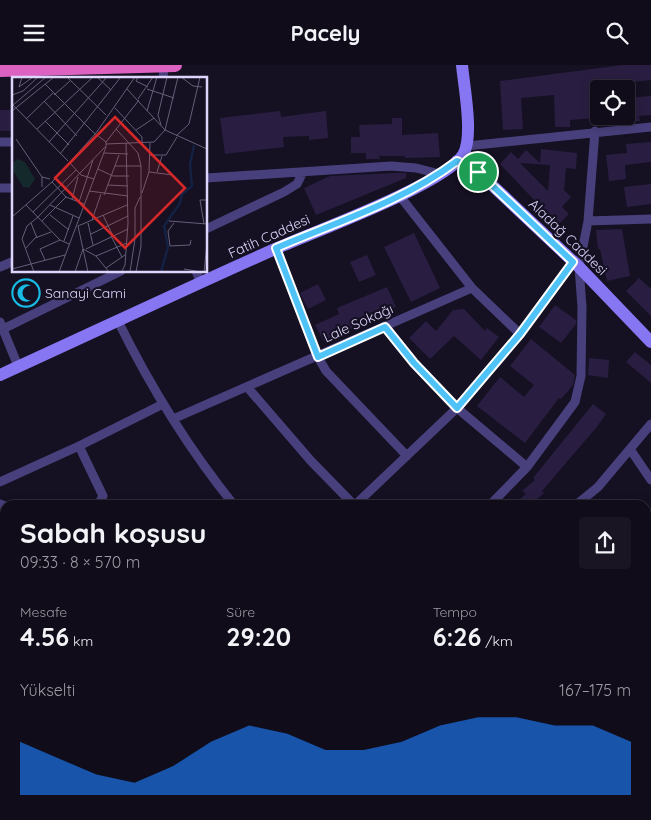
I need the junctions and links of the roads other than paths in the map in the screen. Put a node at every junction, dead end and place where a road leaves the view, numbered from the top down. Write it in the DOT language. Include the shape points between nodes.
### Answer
graph roads {
  1 [pos="462,65"];
  2 [pos="0,70"];
  3 [pos="168,70"];
  4 [pos="651,127"];
  5 [pos="595,131"];
  6 [pos="467,146"];
  7 [pos="457,161"];
  8 [pos="302,172"];
  9 [pos="440,174"];
  10 [pos="208,178"];
  11 [pos="399,195"];
  12 [pos="651,219"];
  13 [pos="588,221"];
  14 [pos="208,228"];
  15 [pos="276,248"];
  16 [pos="12,262"];
  17 [pos="576,265"];
  18 [pos="0,267"];
  19 [pos="117,273"];
  20 [pos="198,277"];
  21 [pos="472,288"];
  22 [pos="118,321"];
  23 [pos="2,326"];
  24 [pos="385,327"];
  25 [pos="520,334"];
  26 [pos="651,342"];
  27 [pos="318,357"];
  28 [pos="18,366"];
  29 [pos="0,375"];
  30 [pos="248,388"];
  31 [pos="163,404"];
  32 [pos="457,408"];
  33 [pos="173,419"];
  34 [pos="651,424"];
  35 [pos="79,446"];
  36 [pos="630,449"];
  37 [pos="407,456"];
  38 [pos="527,467"];
  39 [pos="651,479"];
  40 [pos="0,482"];
  41 [pos="100,500"];
  42 [pos="230,500"];
  43 [pos="349,500"];
  44 [pos="359,500"];
  45 [pos="495,500"];
  46 [pos="582,500"];
  1 -- 6 [label="main road"];
  2 -- 3 [label="highway"];
  4 -- 5 [label="street"];
  5 -- 6 [label="street"];
  5 -- 13 [label="street"];
  6 -- 7 [label="main road, Fatih Caddesi"];
  7 -- 9 [label="main road, Fatih Caddesi"];
  7 -- 17 [label="main road, Aladağ Caddesi" via="478,172"];
  8 -- 9 [label="street" via="391,166"];
  8 -- 10 [label="street"];
  8 -- 14 [label="street" via="297,184 284,192"];
  9 -- 11 [label="main road, Fatih Caddesi"];
  11 -- 15 [label="main road, Fatih Caddesi"];
  11 -- 21 [label="street"];
  12 -- 13 [label="street"];
  13 -- 17 [label="street"];
  15 -- 20 [label="main road, Fatih Caddesi"];
  15 -- 27 [label="street"];
  16 -- 18 [label="street"];
  17 -- 25 [label="street"];
  17 -- 26 [label="main road, Aladağ Caddesi"];
  17 -- 38 [label="street" via="582,307 581,376 575,402"];
  19 -- 23 [label="street"];
  20 -- 22 [label="main road, Fatih Caddesi"];
  21 -- 24 [label="street, Lale Sokağı"];
  21 -- 25 [label="street"];
  22 -- 28 [label="main road, Fatih Caddesi"];
  22 -- 31 [label="street"];
  23 -- 28 [label="street"];
  24 -- 27 [label="street, Lale Sokağı"];
  24 -- 32 [label="street"];
  25 -- 32 [label="street"];
  27 -- 30 [label="street, Lale Sokağı"];
  27 -- 37 [label="street" via="326,371"];
  28 -- 29 [label="main road, Fatih Caddesi"];
  30 -- 33 [label="street, Lale Sokağı"];
  30 -- 43 [label="street"];
  31 -- 33 [label="street"];
  31 -- 35 [label="street"];
  32 -- 37 [label="street"];
  32 -- 38 [label="street"];
  33 -- 42 [label="street"];
  34 -- 36 [label="street"];
  35 -- 40 [label="street"];
  35 -- 41 [label="street" via="103,495"];
  36 -- 39 [label="street"];
  36 -- 46 [label="street" via="598,487"];
  37 -- 44 [label="street"];
  38 -- 45 [label="street"];
}
